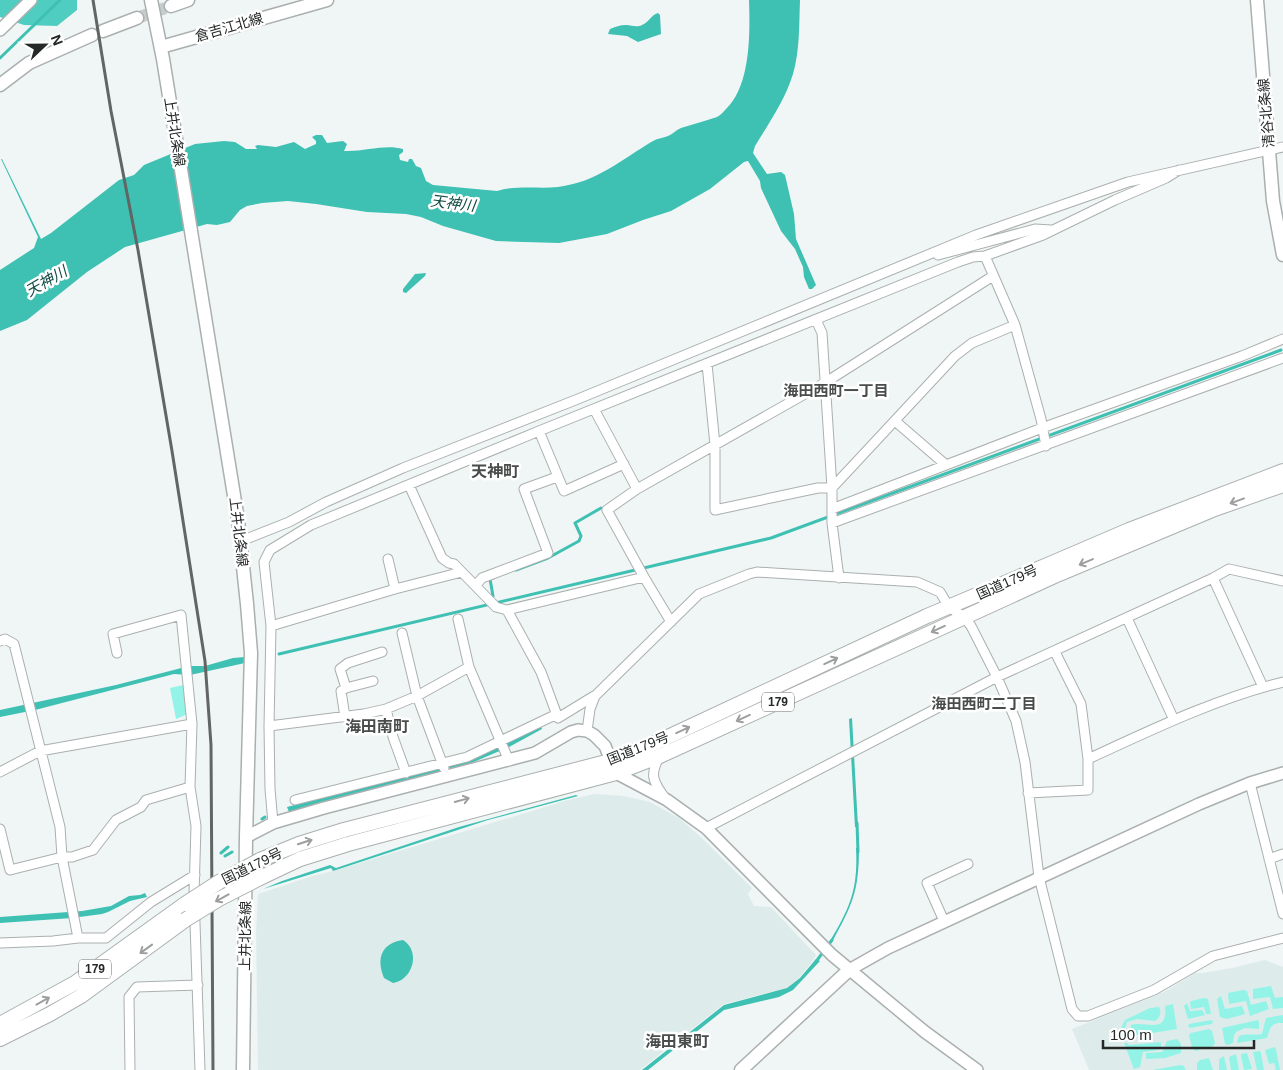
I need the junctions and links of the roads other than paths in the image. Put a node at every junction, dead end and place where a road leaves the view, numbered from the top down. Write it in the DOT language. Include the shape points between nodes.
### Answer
graph roads {
  1 [pos="31,0"];
  2 [pos="151,0"];
  3 [pos="188,0"];
  4 [pos="327,0"];
  5 [pos="1257,0"];
  6 [pos="171,6"];
  7 [pos="137,18"];
  8 [pos="0,30"];
  9 [pos="162,53"];
  10 [pos="0,85"];
  11 [pos="1269,146"];
  12 [pos="1283,147"];
  13 [pos="1179,170"];
  14 [pos="1278,200"];
  15 [pos="1053,230"];
  16 [pos="1283,255"];
  17 [pos="985,256"];
  18 [pos="921,257"];
  19 [pos="993,276"];
  20 [pos="816,320"];
  21 [pos="1015,325"];
  22 [pos="1283,339"];
  23 [pos="1283,358"];
  24 [pos="708,364"];
  25 [pos="826,382"];
  26 [pos="594,409"];
  27 [pos="895,421"];
  28 [pos="1042,428"];
  29 [pos="539,431"];
  30 [pos="715,445"];
  31 [pos="1046,446"];
  32 [pos="624,464"];
  33 [pos="946,465"];
  34 [pos="1283,471"];
  35 [pos="557,477"];
  36 [pos="409,484"];
  37 [pos="1283,485"];
  38 [pos="832,488"];
  39 [pos="636,489"];
  40 [pos="832,508"];
  41 [pos="832,523"];
  42 [pos="241,541"];
  43 [pos="388,559"];
  44 [pos="462,572"];
  45 [pos="644,577"];
  46 [pos="839,578"];
  47 [pos="1213,578"];
  48 [pos="1283,581"];
  49 [pos="476,585"];
  50 [pos="396,590"];
  51 [pos="950,607"];
  52 [pos="507,610"];
  53 [pos="964,617"];
  54 [pos="1127,618"];
  55 [pos="458,619"];
  56 [pos="671,622"];
  57 [pos="271,626"];
  58 [pos="402,633"];
  59 [pos="0,641"];
  60 [pos="382,652"];
  61 [pos="1055,652"];
  62 [pos="117,653"];
  63 [pos="469,667"];
  64 [pos="998,677"];
  65 [pos="373,681"];
  66 [pos="1283,682"];
  67 [pos="1263,687"];
  68 [pos="346,688"];
  69 [pos="417,696"];
  70 [pos="595,696"];
  71 [pos="386,709"];
  72 [pos="557,714"];
  73 [pos="345,717"];
  74 [pos="1174,720"];
  75 [pos="192,724"];
  76 [pos="269,726"];
  77 [pos="587,731"];
  78 [pos="500,741"];
  79 [pos="40,751"];
  80 [pos="660,756"];
  81 [pos="1088,759"];
  82 [pos="509,760"];
  83 [pos="443,764"];
  84 [pos="613,767"];
  85 [pos="0,772"];
  86 [pos="406,772"];
  87 [pos="1283,773"];
  88 [pos="446,777"];
  89 [pos="1250,783"];
  90 [pos="190,787"];
  91 [pos="1028,793"];
  92 [pos="296,800"];
  93 [pos="667,800"];
  94 [pos="273,823"];
  95 [pos="706,828"];
  96 [pos="0,829"];
  97 [pos="246,837"];
  98 [pos="1283,854"];
  99 [pos="62,857"];
  100 [pos="1269,859"];
  101 [pos="968,864"];
  102 [pos="195,875"];
  103 [pos="1039,877"];
  104 [pos="1283,914"];
  105 [pos="944,921"];
  106 [pos="78,938"];
  107 [pos="1283,938"];
  108 [pos="0,942"];
  109 [pos="849,970"];
  110 [pos="198,984"];
  111 [pos="0,1024"];
  112 [pos="0,1039"];
  113 [pos="130,1070"];
  114 [pos="200,1070"];
  115 [pos="243,1070"];
  116 [pos="741,1070"];
  117 [pos="977,1070"];
  1 -- 8 [label="street"];
  2 -- 9 [label="main road, 上井北条線"];
  3 -- 6 [label="main road"];
  4 -- 9 [label="main road, 倉吉江北線"];
  5 -- 11 [label="main road, 清谷北条線"];
  7 -- 10 [label="main road" via="29,63"];
  9 -- 42 [label="main road, 上井北条線"];
  11 -- 12 [label="street"];
  11 -- 13 [label="street"];
  11 -- 14 [label="main road, 清谷北条線"];
  13 -- 15 [label="street"];
  13 -- 18 [label="street" via="1128,182"];
  14 -- 16 [label="main road, 清谷北条線"];
  15 -- 17 [label="street"];
  15 -- 18 [label="street" via="1035,229"];
  17 -- 19 [label="street"];
  17 -- 20 [label="street" via="958,262"];
  18 -- 42 [label="street" via="403,468"];
  19 -- 21 [label="street"];
  19 -- 25 [label="street"];
  20 -- 24 [label="street"];
  20 -- 25 [label="street" via="822,333"];
  21 -- 27 [label="street" via="972,343 955,356"];
  21 -- 28 [label="street"];
  22 -- 28 [label="street"];
  23 -- 31 [label="street"];
  24 -- 26 [label="street"];
  24 -- 30 [label="street"];
  25 -- 30 [label="street"];
  25 -- 38 [label="street"];
  26 -- 29 [label="street"];
  26 -- 32 [label="street"];
  27 -- 33 [label="street"];
  27 -- 38 [label="street"];
  28 -- 31 [label="street"];
  28 -- 33 [label="street"];
  29 -- 35 [label="street"];
  29 -- 36 [label="street"];
  30 -- 38 [label="street" via="715,510 818,488"];
  30 -- 39 [label="street"];
  31 -- 41 [label="street"];
  32 -- 35 [label="street" via="564,492"];
  32 -- 39 [label="street"];
  33 -- 40 [label="street"];
  34 -- 51 [label="highway, 国道179号 / 179" via="1129,530"];
  35 -- 49 [label="street" via="524,489 548,553 482,578"];
  36 -- 44 [label="street" via="442,558"];
  36 -- 57 [label="street" via="311,525 270,550 264,562"];
  37 -- 53 [label="highway, 国道179号 / 179, one-way" via="1135,541"];
  38 -- 40 [label="street"];
  39 -- 45 [label="street" via="607,510"];
  40 -- 41 [label="street"];
  41 -- 46 [label="street"];
  42 -- 97 [label="main road, 上井北条線" via="251,654"];
  43 -- 50 [label="street"];
  44 -- 49 [label="street"];
  44 -- 50 [label="street"];
  45 -- 52 [label="street"];
  45 -- 56 [label="street"];
  46 -- 51 [label="street" via="917,582 940,592"];
  46 -- 56 [label="street" via="749,574 700,594"];
  47 -- 48 [label="street" via="1228,570"];
  47 -- 54 [label="street"];
  47 -- 67 [label="street"];
  49 -- 52 [label="street" via="496,607"];
  50 -- 57 [label="street"];
  51 -- 53 [label="street"];
  84 -- 51 [label="highway, 国道179号 / 179, one-way" via="657,742"];
  52 -- 72 [label="street" via="541,672"];
  53 -- 64 [label="street"];
  53 -- 80 [label="highway, 国道179号 / 179, one-way"];
  54 -- 61 [label="street"];
  54 -- 74 [label="street"];
  55 -- 63 [label="street"];
  56 -- 70 [label="street"];
  57 -- 76 [label="street"];
  58 -- 69 [label="street"];
  59 -- 79 [label="street" via="5,639 14,644"];
  60 -- 68 [label="street" via="348,662 340,669"];
  61 -- 64 [label="street"];
  61 -- 81 [label="street" via="1081,704"];
  62 -- 75 [label="street" via="113,634 181,615"];
  63 -- 69 [label="street"];
  63 -- 78 [label="street"];
  64 -- 91 [label="street" via="1016,721"];
  64 -- 95 [label="street"];
  65 -- 68 [label="street"];
  66 -- 67 [label="street"];
  67 -- 74 [label="street"];
  68 -- 73 [label="street" via="341,691"];
  69 -- 71 [label="street"];
  69 -- 83 [label="street"];
  70 -- 72 [label="street" via="558,718"];
  70 -- 77 [label="street"];
  71 -- 73 [label="street"];
  71 -- 86 [label="street"];
  72 -- 78 [label="street"];
  73 -- 76 [label="street"];
  74 -- 81 [label="street"];
  75 -- 79 [label="street"];
  75 -- 90 [label="street"];
  76 -- 94 [label="street"];
  77 -- 82 [label="street" via="571,732 535,753"];
  77 -- 84 [label="street" via="605,746"];
  78 -- 82 [label="street"];
  78 -- 83 [label="street"];
  79 -- 85 [label="street"];
  79 -- 99 [label="street" via="60,826"];
  80 -- 84 [label="highway, 国道179号 / 179"];
  80 -- 93 [label="street" via="654,778"];
  81 -- 91 [label="street" via="1088,790"];
  82 -- 88 [label="street"];
  83 -- 86 [label="street"];
  83 -- 88 [label="street"];
  84 -- 93 [label="street"];
  111 -- 84 [label="highway, 国道179号 / 179, one-way, bridge" via="75,983 185,904 260,860 344,830"];
  84 -- 112 [label="highway, 国道179号 / 179, one-way, bridge" via="300,859 219,898 81,996"];
  86 -- 92 [label="street"];
  87 -- 89 [label="street"];
  88 -- 94 [label="street"];
  89 -- 100 [label="street"];
  89 -- 103 [label="street"];
  90 -- 99 [label="street" via="146,800 141,807 116,820 93,850"];
  90 -- 102 [label="street" via="196,826"];
  91 -- 103 [label="street"];
  93 -- 95 [label="street"];
  94 -- 97 [label="street"];
  95 -- 109 [label="street" via="820,945"];
  96 -- 99 [label="street" via="10,870"];
  97 -- 115 [label="main road, 上井北条線"];
  98 -- 100 [label="street"];
  99 -- 106 [label="street"];
  100 -- 104 [label="street"];
  101 -- 105 [label="street" via="927,883"];
  102 -- 106 [label="street" via="151,902 106,938"];
  102 -- 110 [label="street"];
  103 -- 105 [label="street"];
  103 -- 107 [label="street" via="1072,1009 1078,1016 1088,1016 1154,990 1213,956"];
  105 -- 109 [label="street"];
  106 -- 108 [label="street"];
  109 -- 116 [label="main road"];
  109 -- 117 [label="street"];
  110 -- 113 [label="street" via="137,987 129,997"];
  110 -- 114 [label="street"];
}
